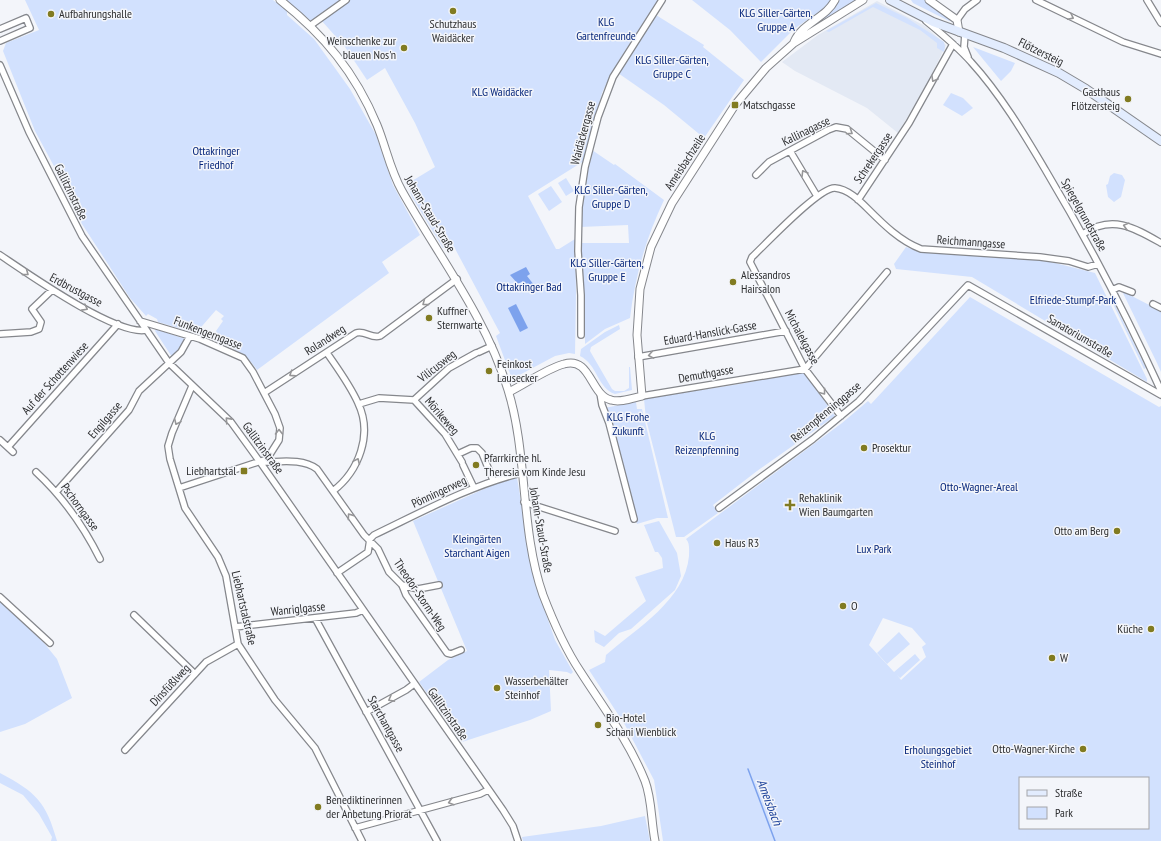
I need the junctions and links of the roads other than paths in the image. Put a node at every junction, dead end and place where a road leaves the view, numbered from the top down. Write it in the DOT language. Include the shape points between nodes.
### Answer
graph roads {
  1 [pos="280,0"];
  2 [pos="346,0"];
  3 [pos="662,0"];
  4 [pos="835,0"];
  5 [pos="862,0"];
  6 [pos="890,0"];
  7 [pos="929,0"];
  8 [pos="977,0"];
  9 [pos="1036,0"];
  10 [pos="1147,0"];
  11 [pos="921,17"];
  12 [pos="958,20"];
  13 [pos="1161,24"];
  14 [pos="311,25"];
  15 [pos="0,29"];
  16 [pos="962,33"];
  17 [pos="0,41"];
  18 [pos="794,43"];
  19 [pos="953,44"];
  20 [pos="1161,54"];
  21 [pos="970,60"];
  22 [pos="0,65"];
  23 [pos="1161,141"];
  24 [pos="790,151"];
  25 [pos="885,160"];
  26 [pos="756,175"];
  27 [pos="817,196"];
  28 [pos="858,200"];
  29 [pos="1083,234"];
  30 [pos="1161,243"];
  31 [pos="0,255"];
  32 [pos="1098,264"];
  33 [pos="751,265"];
  34 [pos="887,272"];
  35 [pos="457,279"];
  36 [pos="968,285"];
  37 [pos="52,290"];
  38 [pos="1112,290"];
  39 [pos="1132,292"];
  40 [pos="27,304"];
  41 [pos="1154,304"];
  42 [pos="1161,308"];
  43 [pos="32,309"];
  44 [pos="140,321"];
  45 [pos="118,324"];
  46 [pos="146,330"];
  47 [pos="786,331"];
  48 [pos="1,335"];
  49 [pos="581,335"];
  50 [pos="190,336"];
  51 [pos="492,346"];
  52 [pos="327,353"];
  53 [pos="638,357"];
  54 [pos="169,363"];
  55 [pos="805,369"];
  56 [pos="192,386"];
  57 [pos="1161,391"];
  58 [pos="509,392"];
  59 [pos="264,393"];
  60 [pos="600,393"];
  61 [pos="1161,395"];
  62 [pos="642,396"];
  63 [pos="414,400"];
  64 [pos="359,404"];
  65 [pos="841,416"];
  66 [pos="0,440"];
  67 [pos="8,447"];
  68 [pos="13,452"];
  69 [pos="458,454"];
  70 [pos="260,462"];
  71 [pos="36,472"];
  72 [pos="521,473"];
  73 [pos="493,480"];
  74 [pos="179,488"];
  75 [pos="474,488"];
  76 [pos="57,491"];
  77 [pos="333,491"];
  78 [pos="524,502"];
  79 [pos="719,508"];
  80 [pos="634,520"];
  81 [pos="615,531"];
  82 [pos="370,540"];
  83 [pos="100,559"];
  84 [pos="337,573"];
  85 [pos="402,585"];
  86 [pos="439,585"];
  87 [pos="0,597"];
  88 [pos="363,610"];
  89 [pos="134,615"];
  90 [pos="314,618"];
  91 [pos="235,627"];
  92 [pos="50,643"];
  93 [pos="238,644"];
  94 [pos="461,650"];
  95 [pos="195,674"];
  96 [pos="414,684"];
  97 [pos="366,712"];
  98 [pos="126,750"];
  99 [pos="488,790"];
  100 [pos="421,811"];
  101 [pos="355,828"];
  102 [pos="362,841"];
  103 [pos="437,841"];
  104 [pos="518,841"];
  105 [pos="655,841"];
  1 -- 14 [label="street, Johann-Staud-Straße"];
  2 -- 14 [label="street"];
  3 -- 49 [label="street, Waidäckergasse" via="613,77 604,99 589,154 579,207"];
  4 -- 18 [label="street" via="799,32"];
  5 -- 18 [label="street, Ameisbachzeile"];
  6 -- 11 [label="main road, Flötzersteig"];
  7 -- 12 [label="street"];
  8 -- 12 [label="street" via="965,9"];
  9 -- 20 [label="street, one-way" via="1123,42"];
  10 -- 13 [label="street"];
  11 -- 16 [label="main road, Flötzersteig"];
  11 -- 19 [label="street, Spiegelgrundstraße"];
  12 -- 16 [label="street"];
  14 -- 35 [label="street, Johann-Staud-Straße" via="343,62 359,88 380,134 397,181"];
  15 -- 17 [label="street" via="26,18 30,28"];
  16 -- 21 [label="street, Spiegelgrundstraße" via="964,47"];
  16 -- 23 [label="main road, Flötzersteig" via="1021,55 1073,81"];
  18 -- 53 [label="street, Ameisbachzeile" via="766,68 743,94 660,225 640,288 637,316"];
  19 -- 21 [label="street, Spiegelgrundstraße"];
  19 -- 25 [label="street, Schrekergasse, one-way"];
  21 -- 29 [label="street, Spiegelgrundstraße" via="1013,117"];
  22 -- 44 [label="street, Gallitzinstraße" via="29,132 75,225"];
  24 -- 25 [label="street, Kallinagasse, one-way" via="828,130 840,127 847,129"];
  24 -- 26 [label="street, Kallinagasse" via="770,162"];
  27 -- 24 [label="street, one-way"];
  25 -- 28 [label="street, Schrekergasse"];
  27 -- 28 [label="street, Schrekergasse" via="828,189 836,188"];
  27 -- 33 [label="street, Schrekergasse" via="752,257"];
  28 -- 32 [label="street, Reichmanngasse" via="894,233 921,249 1040,257 1088,267"];
  30 -- 29 [label="street, one-way" via="1127,225 1099,226"];
  29 -- 32 [label="street, Spiegelgrundstraße"];
  31 -- 37 [label="street, Erdbrustgasse, one-way"];
  32 -- 38 [label="street, Spiegelgrundstraße"];
  33 -- 47 [label="street, Michalekgasse"];
  34 -- 55 [label="street"];
  35 -- 51 [label="street, Johann-Staud-Straße"];
  35 -- 52 [label="street, Rolandweg, one-way" via="380,336 358,333"];
  36 -- 61 [label="street, Sanatoriumstraße"];
  36 -- 65 [label="street, Reizenpfenninggasse" via="860,401"];
  37 -- 43 [label="street"];
  37 -- 45 [label="street, Erdbrustgasse, one-way"];
  38 -- 39 [label="street" via="1119,286"];
  38 -- 57 [label="street, Spiegelgrundstraße"];
  40 -- 43 [label="street"];
  41 -- 42 [label="street"];
  43 -- 48 [label="street" via="40,322 39,329"];
  44 -- 46 [label="street, Gallitzinstraße"];
  44 -- 50 [label="street, Funkengerngasse"];
  45 -- 46 [label="street, Erdbrustgasse" via="138,332"];
  45 -- 67 [label="street, Auf der Schottenwiese"];
  46 -- 54 [label="street, Gallitzinstraße"];
  47 -- 53 [label="street, Eduard-Hanslick-Gasse, one-way"];
  47 -- 55 [label="street, Michalekgasse"];
  50 -- 54 [label="street, Engilgasse" via="181,352"];
  50 -- 59 [label="street, Funkengerngasse" via="242,358"];
  51 -- 58 [label="street, Johann-Staud-Straße"];
  51 -- 63 [label="street, Vilicusweg" via="449,368"];
  52 -- 59 [label="street, Rolandweg, one-way"];
  52 -- 64 [label="street"];
  53 -- 62 [label="street, Ameisbachzeile"];
  54 -- 56 [label="street, Gallitzinstraße"];
  54 -- 76 [label="street, Engilgasse" via="139,391 129,410"];
  55 -- 62 [label="street, Demuthgasse"];
  55 -- 65 [label="street, Michalekgasse, one-way"];
  70 -- 56 [label="street, Gallitzinstraße, one-way" via="231,422"];
  56 -- 74 [label="street, Liebhartstalstraße, one-way" via="169,442 170,459"];
  58 -- 60 [label="street" via="558,366 570,363 585,369"];
  58 -- 72 [label="street, Johann-Staud-Straße" via="518,438"];
  70 -- 59 [label="street, Funkengerngasse, one-way" via="271,455 280,434 278,421"];
  60 -- 62 [label="street, Demuthgasse" via="616,401"];
  60 -- 80 [label="street"];
  63 -- 64 [label="street, Mörikeweg" via="379,398"];
  63 -- 69 [label="street, Mörikeweg" via="445,434"];
  77 -- 64 [label="street, one-way" via="349,477 360,455 363,430"];
  65 -- 79 [label="street, Reizenpfenninggasse"];
  66 -- 67 [label="street"];
  67 -- 68 [label="street"];
  69 -- 73 [label="street, Mörikeweg" via="470,448 477,448 482,453"];
  69 -- 75 [label="street, Mörikeweg"];
  70 -- 74 [label="street"];
  70 -- 77 [label="street, Theodor-Storm-Weg" via="307,463 317,469"];
  70 -- 84 [label="street, Gallitzinstraße"];
  71 -- 76 [label="street, Pschorngasse"];
  72 -- 73 [label="street, Pönningerweg"];
  72 -- 78 [label="street, Johann-Staud-Straße"];
  73 -- 75 [label="street, Pönningerweg"];
  74 -- 91 [label="street, Liebhartstalstraße" via="185,508 218,557 224,572"];
  75 -- 82 [label="street, Pönningerweg" via="374,535"];
  76 -- 83 [label="street, Pschorngasse" via="86,532"];
  82 -- 77 [label="street, Theodor-Storm-Weg, one-way"];
  78 -- 81 [label="street"];
  78 -- 105 [label="street, Johann-Staud-Straße" via="538,576 548,609 576,664 613,720 642,774 649,797"];
  82 -- 84 [label="street" via="368,552"];
  82 -- 85 [label="street, Theodor-Storm-Weg" via="378,549 392,576"];
  84 -- 88 [label="street, Gallitzinstraße"];
  85 -- 86 [label="street" via="418,589"];
  85 -- 94 [label="street, Theodor-Storm-Weg" via="406,595 447,653"];
  87 -- 92 [label="street"];
  88 -- 90 [label="street, Wanriglgasse"];
  88 -- 96 [label="street, Gallitzinstraße"];
  89 -- 95 [label="street"];
  90 -- 91 [label="street, Wanriglgasse"];
  90 -- 97 [label="street, Starchantgasse"];
  91 -- 93 [label="street, Liebhartstalstraße"];
  93 -- 95 [label="street, Dinsfüßlweg" via="206,662"];
  93 -- 101 [label="street, Liebhartstalstraße" via="276,700 315,748"];
  95 -- 98 [label="street, Dinsfüßlweg"];
  96 -- 97 [label="street, one-way"];
  96 -- 99 [label="street, Gallitzinstraße"];
  97 -- 100 [label="street, Starchantgasse"];
  99 -- 100 [label="street, one-way"];
  99 -- 104 [label="street, Gallitzinstraße" via="513,826"];
  100 -- 101 [label="street"];
  100 -- 103 [label="street, Starchantgasse"];
  101 -- 102 [label="street, Liebhartstalstraße"];
}
